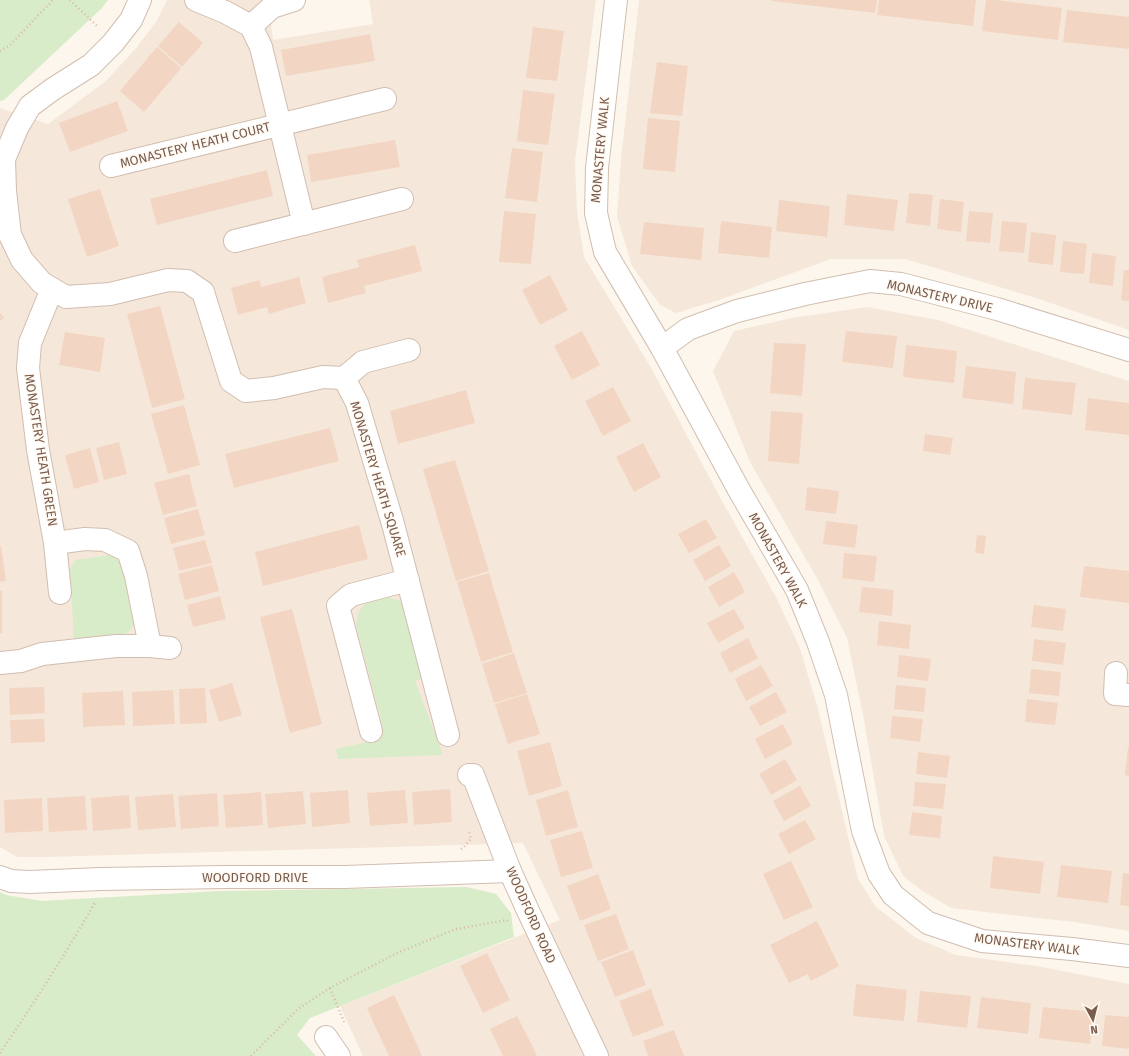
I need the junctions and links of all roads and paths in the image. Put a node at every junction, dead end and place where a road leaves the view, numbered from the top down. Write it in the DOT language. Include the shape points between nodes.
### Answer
graph roads {
  1 [pos="53,0"];
  2 [pos="70,0"];
  3 [pos="140,0"];
  4 [pos="196,0"];
  5 [pos="294,0"];
  6 [pos="616,0"];
  7 [pos="251,26"];
  8 [pos="98,27"];
  9 [pos="0,51"];
  10 [pos="385,99"];
  11 [pos="280,124"];
  12 [pos="111,166"];
  13 [pos="402,199"];
  14 [pos="304,224"];
  15 [pos="235,241"];
  16 [pos="52,289"];
  17 [pos="662,348"];
  18 [pos="409,350"];
  19 [pos="1129,350"];
  20 [pos="344,378"];
  21 [pos="55,543"];
  22 [pos="408,580"];
  23 [pos="60,593"];
  24 [pos="0,663"];
  25 [pos="1116,673"];
  26 [pos="1129,695"];
  27 [pos="371,731"];
  28 [pos="448,735"];
  29 [pos="469,775"];
  30 [pos="510,871"];
  31 [pos="0,877"];
  32 [pos="96,900"];
  33 [pos="507,920"];
  34 [pos="1129,956"];
  35 [pos="330,988"];
  36 [pos="340,1013"];
  37 [pos="326,1037"];
  38 [pos="0,1053"];
  39 [pos="251,1056"];
  40 [pos="339,1056"];
  41 [pos="597,1056"];
  1 -- 9 [label="path" via="10,45"];
  2 -- 8 [label="path"];
  3 -- 16 [label="street" via="132,20 113,43 91,64 30,106 4,159 10,235 22,260 42,283"];
  4 -- 7 [label="street"];
  5 -- 7 [label="street" via="272,7"];
  6 -- 17 [label="street, MONASTERY WALK" via="597,168 596,213 605,252"];
  7 -- 11 [label="street, MONASTERY HEATH COURT" via="261,47"];
  10 -- 11 [label="street, MONASTERY HEATH COURT"];
  11 -- 12 [label="street, MONASTERY HEATH COURT"];
  11 -- 14 [label="street, MONASTERY HEATH COURT"];
  13 -- 14 [label="street"];
  14 -- 15 [label="street"];
  16 -- 20 [label="street" via="66,297 110,294 168,280 187,281 203,292 231,382 246,391 274,388 323,377"];
  16 -- 21 [label="street, MONASTERY HEATH GREEN" via="30,343 28,368 38,450"];
  17 -- 19 [label="street, MONASTERY DRIVE" via="688,329 737,311 870,281 901,284 997,309"];
  17 -- 34 [label="street, MONASTERY WALK" via="797,590 836,695 863,831 879,874 893,895 928,923 982,941"];
  18 -- 20 [label="street" via="363,362"];
  20 -- 22 [label="street, MONASTERY HEATH SQUARE" via="357,403"];
  21 -- 23 [label="street, MONASTERY HEATH GREEN"];
  21 -- 24 [label="street, MONASTERY HEATH GREEN" via="85,539 105,540 128,551 160,647 116,646 42,654 21,661"];
  22 -- 27 [label="street" via="351,595 338,606"];
  22 -- 28 [label="street, MONASTERY HEATH SQUARE"];
  25 -- 26 [label="street" via="1115,694"];
  29 -- 30 [label="street, WOODFORD ROAD" via="473,775"];
  30 -- 31 [label="street, WOODFORD DRIVE" via="345,877 217,877 30,882 11,881"];
  30 -- 41 [label="street, WOODFORD ROAD"];
  32 -- 38 [label="path" via="35,1001"];
  33 -- 35 [label="path" via="456,929 397,953"];
  35 -- 36 [label="path"];
  35 -- 39 [label="path" via="298,1009"];
  37 -- 40 [label="street"];
}
